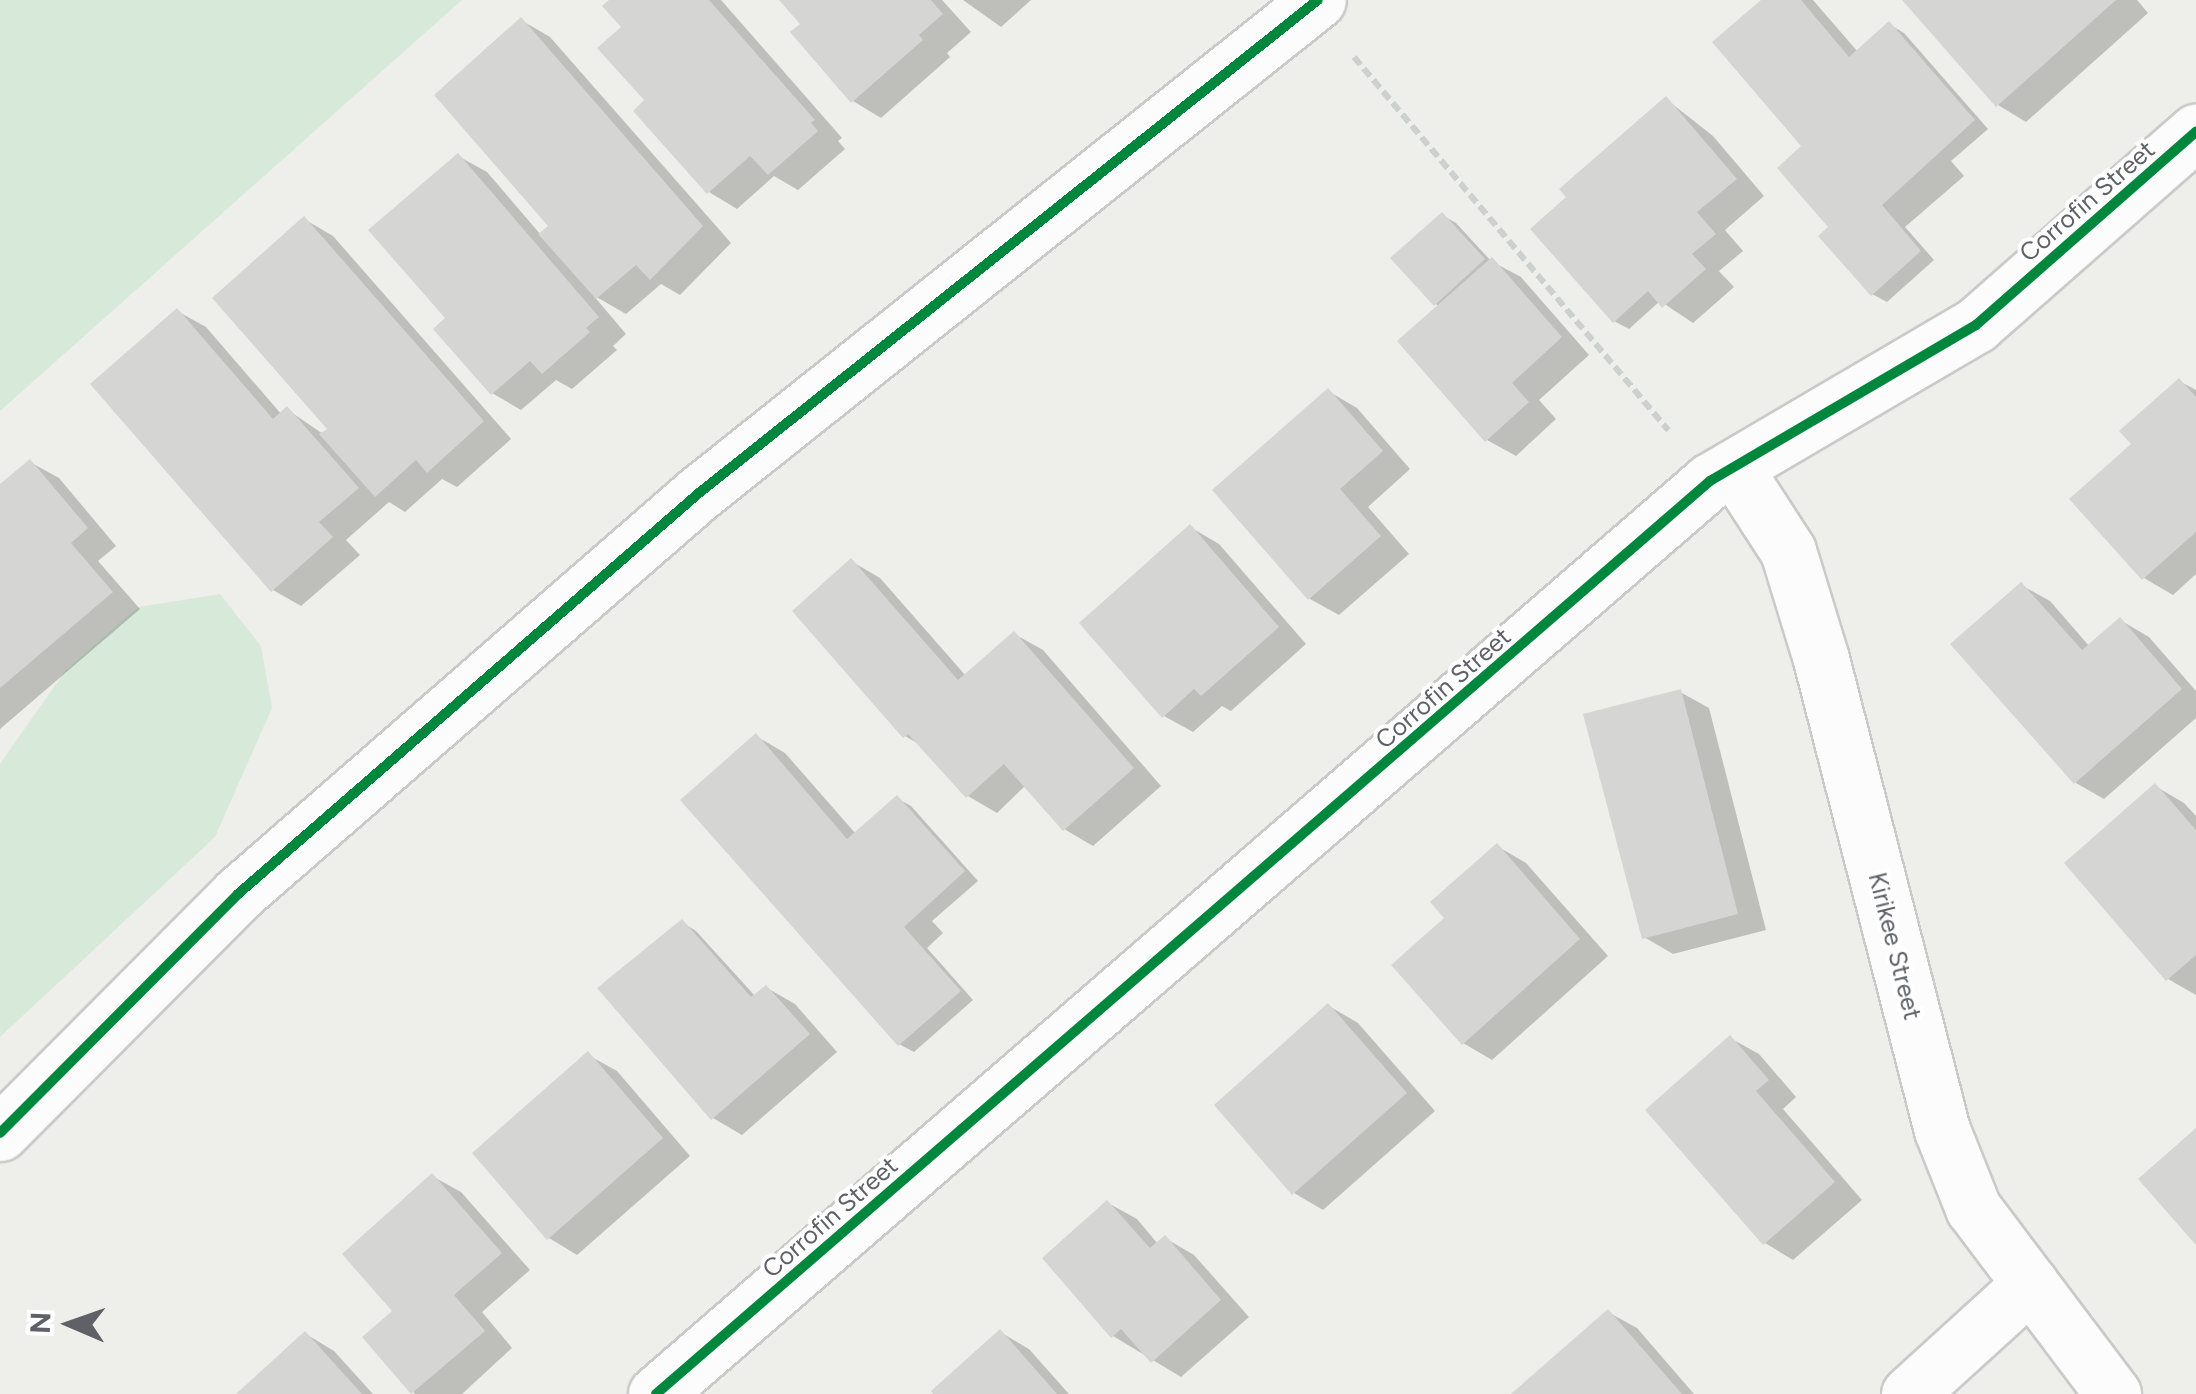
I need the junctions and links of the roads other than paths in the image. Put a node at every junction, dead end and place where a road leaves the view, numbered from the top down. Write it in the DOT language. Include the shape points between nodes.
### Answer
graph roads {
  1 [pos="1318,0"];
  2 [pos="2196,132"];
  3 [pos="1722,475"];
  4 [pos="0,1132"];
  5 [pos="2030,1284"];
  6 [pos="656,1394"];
  7 [pos="1909,1394"];
  8 [pos="2113,1394"];
  1 -- 4 [label="street" via="699,493 238,894"];
  2 -- 3 [label="street, Corrofin Street" via="1976,324"];
  3 -- 5 [label="street, Kirikee Street" via="1788,551 1942,1130 1974,1208"];
  3 -- 6 [label="street, Corrofin Street"];
  5 -- 7 [label="street"];
  5 -- 8 [label="street, Kirikee Street"];
}
